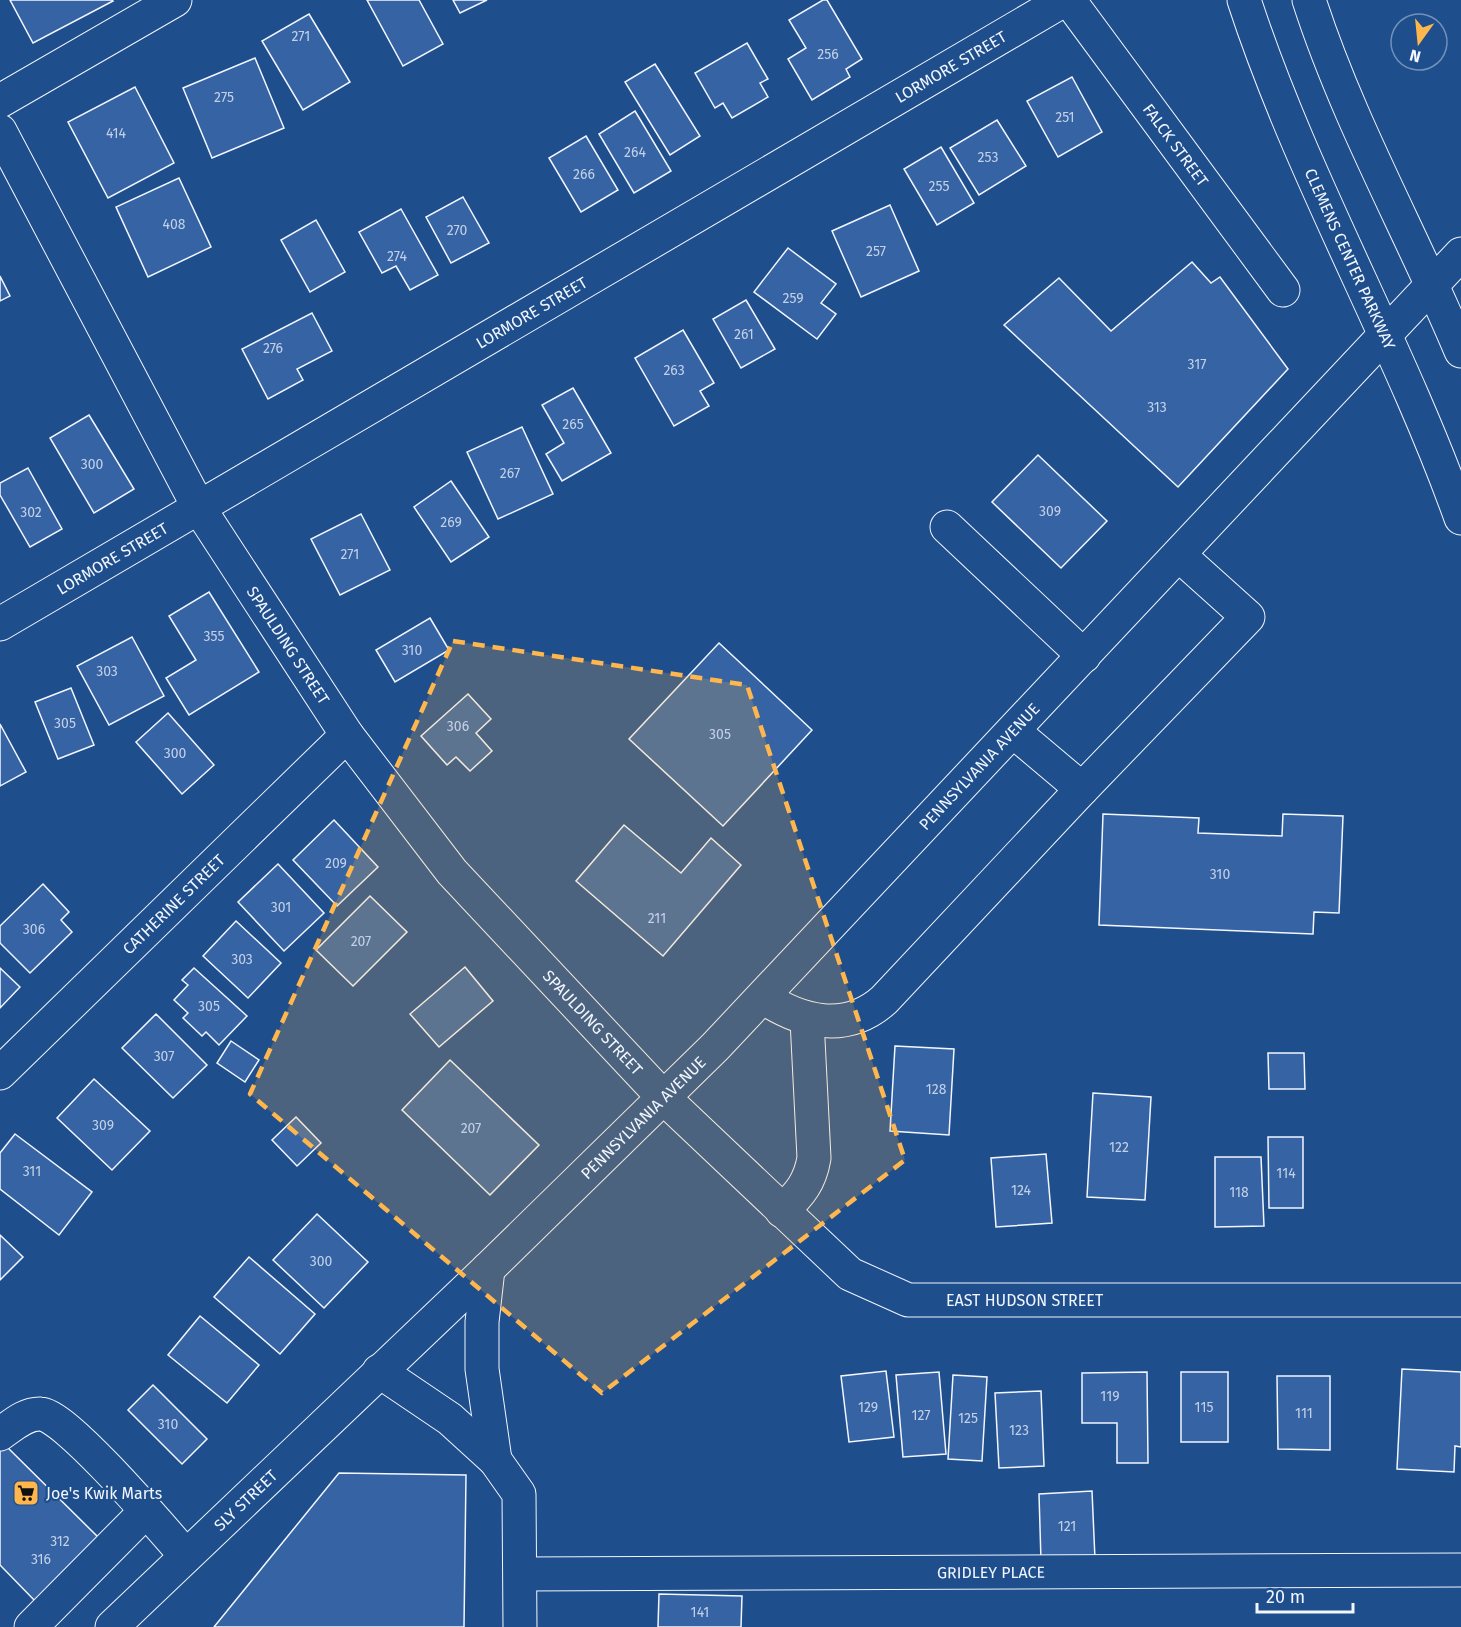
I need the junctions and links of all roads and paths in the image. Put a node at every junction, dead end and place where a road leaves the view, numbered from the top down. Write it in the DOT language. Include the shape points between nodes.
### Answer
graph roads {
  1 [pos="176,0"];
  2 [pos="1064,0"];
  3 [pos="1069,0"];
  4 [pos="1244,0"];
  5 [pos="1309,0"];
  6 [pos="0,101"];
  7 [pos="0,131"];
  8 [pos="1461,254"];
  9 [pos="1434,285"];
  10 [pos="1283,290"];
  11 [pos="1385,338"];
  12 [pos="1461,351"];
  13 [pos="199,508"];
  14 [pos="1461,518"];
  15 [pos="947,527"];
  16 [pos="1179,555"];
  17 [pos="0,624"];
  18 [pos="1084,656"];
  19 [pos="1013,731"];
  20 [pos="347,735"];
  21 [pos="1082,789"];
  22 [pos="763,997"];
  23 [pos="807,1020"];
  24 [pos="0,1073"];
  25 [pos="664,1098"];
  26 [pos="782,1211"];
  27 [pos="488,1269"];
  28 [pos="1461,1300"];
  29 [pos="379,1371"];
  30 [pos="0,1434"];
  31 [pos="495,1460"];
  32 [pos="146,1511"];
  33 [pos="186,1556"];
  34 [pos="1461,1570"];
  35 [pos="521,1574"];
  36 [pos="31,1627"];
  37 [pos="112,1627"];
  38 [pos="520,1627"];
  1 -- 6 [label="street"];
  2 -- 13 [label="street, LORMORE STREET"];
  3 -- 10 [label="street, FALCK STREET"];
  4 -- 11 [label="street, CLEMENS CENTER PARKWAY" via="1291,126"];
  5 -- 9 [label="street" via="1352,110"];
  7 -- 13 [label="street, SPAULDING STREET"];
  8 -- 9 [label="street, PENNSYLVANIA AVENUE"];
  9 -- 11 [label="street, PENNSYLVANIA AVENUE"];
  9 -- 12 [label="street"];
  11 -- 14 [label="street, CLEMENS CENTER PARKWAY" via="1435,445"];
  11 -- 16 [label="street, PENNSYLVANIA AVENUE"];
  13 -- 17 [label="street, LORMORE STREET"];
  13 -- 20 [label="street, SPAULDING STREET"];
  15 -- 18 [label="street"];
  16 -- 18 [label="street, PENNSYLVANIA AVENUE"];
  16 -- 21 [label="street" via="1248,617"];
  18 -- 19 [label="street, PENNSYLVANIA AVENUE"];
  19 -- 21 [label="street"];
  19 -- 22 [label="street, PENNSYLVANIA AVENUE"];
  20 -- 24 [label="street, CATHERINE STREET"];
  20 -- 25 [label="street, SPAULDING STREET" via="452,872"];
  21 -- 23 [label="street" via="873,1010 842,1019"];
  22 -- 23 [label="street"];
  22 -- 25 [label="street, PENNSYLVANIA AVENUE"];
  23 -- 26 [label="street" via="814,1158 807,1184"];
  25 -- 26 [label="street, EAST HUDSON STREET"];
  25 -- 27 [label="street, PENNSYLVANIA AVENUE"];
  26 -- 28 [label="street, EAST HUDSON STREET" via="850,1274 908,1300"];
  27 -- 29 [label="street, PENNSYLVANIA AVENUE"];
  27 -- 31 [label="street" via="482,1369"];
  29 -- 31 [label="street" via="450,1419"];
  29 -- 33 [label="street, SLY STREET"];
  30 -- 32 [label="street" via="23,1418 49,1416 85,1445"];
  31 -- 35 [label="street" via="519,1494"];
  32 -- 33 [label="street"];
  32 -- 36 [label="street"];
  33 -- 37 [label="street, SLY STREET"];
  34 -- 35 [label="street, GRIDLEY PLACE"];
  35 -- 38 [label="street"];
}
